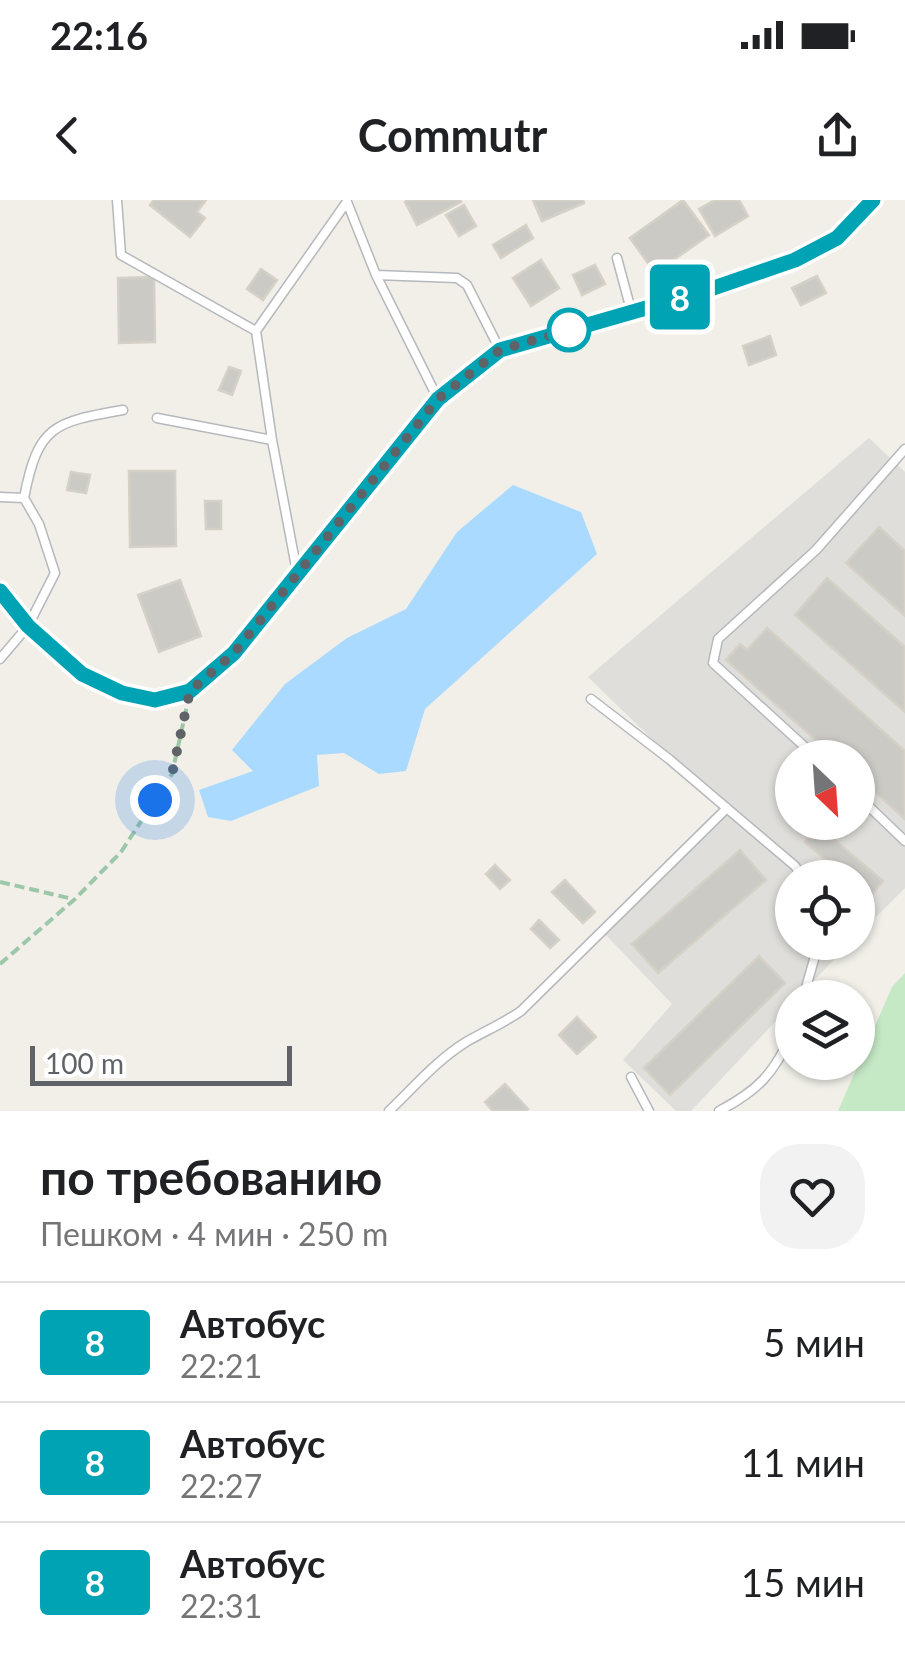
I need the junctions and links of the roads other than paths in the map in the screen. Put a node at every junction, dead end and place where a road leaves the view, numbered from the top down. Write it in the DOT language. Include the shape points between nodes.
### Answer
graph roads {
  1 [pos="117,200"];
  2 [pos="873,200"];
  3 [pos="348,202"];
  4 [pos="617,258"];
  5 [pos="376,276"];
  6 [pos="632,310"];
  7 [pos="256,330"];
  8 [pos="500,350"];
  9 [pos="438,399"];
  10 [pos="123,410"];
  11 [pos="157,418"];
  12 [pos="272,440"];
  13 [pos="905,449"];
  14 [pos="0,497"];
  15 [pos="24,498"];
  16 [pos="297,572"];
  17 [pos="0,591"];
  18 [pos="28,626"];
  19 [pos="0,658"];
  20 [pos="591,699"];
  21 [pos="797,740"];
  22 [pos="727,808"];
  23 [pos="875,812"];
  24 [pos="905,841"];
  25 [pos="788,860"];
  26 [pos="775,1067"];
  27 [pos="631,1077"];
  28 [pos="389,1111"];
  29 [pos="649,1111"];
  30 [pos="719,1111"];
  1 -- 7 [label="lane" via="121,255"];
  2 -- 6 [label="street" via="837,238 795,260"];
  3 -- 5 [label="lane"];
  3 -- 7 [label="lane"];
  4 -- 6 [label="lane"];
  5 -- 8 [label="lane" via="458,278 468,285"];
  5 -- 9 [label="lane"];
  6 -- 8 [label="street"];
  7 -- 12 [label="lane"];
  8 -- 9 [label="street"];
  9 -- 16 [label="street"];
  10 -- 15 [label="lane" via="51,430 31,462"];
  11 -- 12 [label="lane"];
  12 -- 16 [label="lane"];
  13 -- 21 [label="lane" via="816,550 718,640 714,663"];
  14 -- 15 [label="lane"];
  15 -- 18 [label="lane" via="55,573"];
  16 -- 18 [label="street" via="234,653 190,691 155,700 82,674"];
  17 -- 18 [label="street"];
  18 -- 19 [label="lane"];
  20 -- 22 [label="lane"];
  22 -- 25 [label="lane"];
  22 -- 28 [label="lane" via="522,1011 466,1043"];
  23 -- 24 [label="lane"];
  26 -- 30 [label="lane" via="760,1088"];
  27 -- 29 [label="lane"];
}
